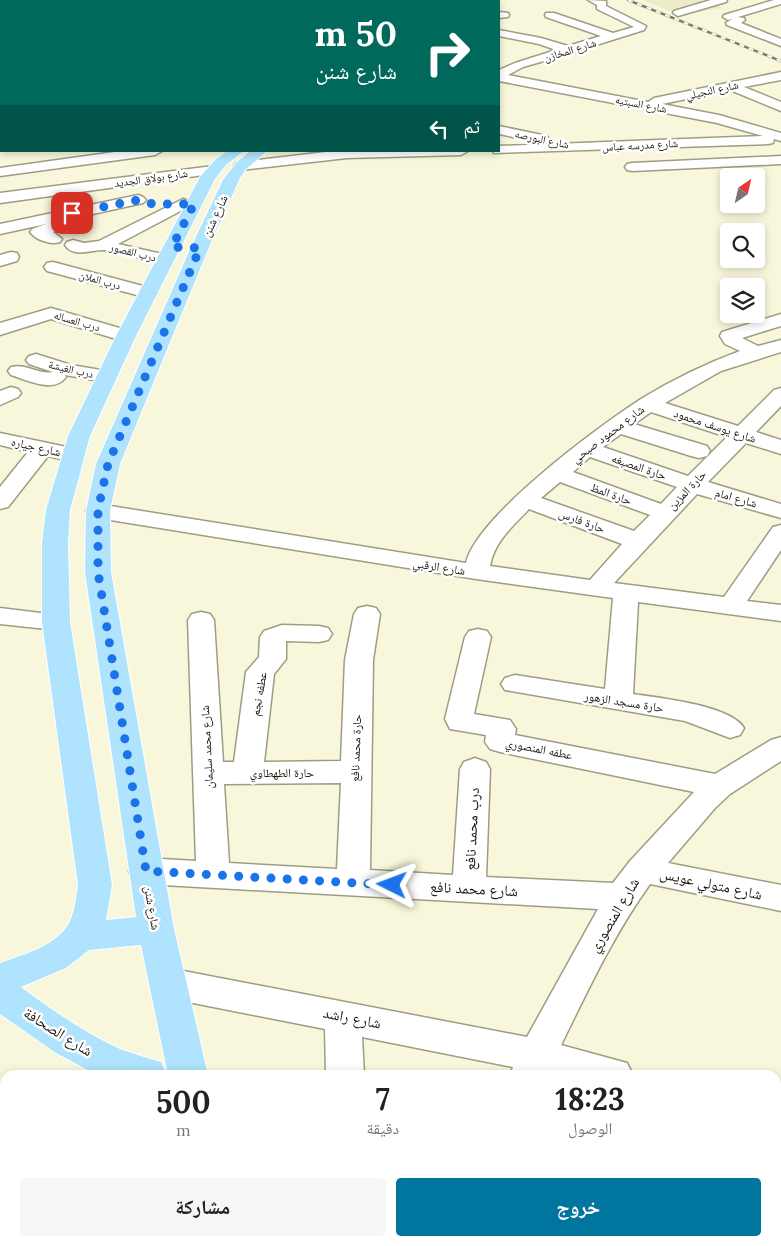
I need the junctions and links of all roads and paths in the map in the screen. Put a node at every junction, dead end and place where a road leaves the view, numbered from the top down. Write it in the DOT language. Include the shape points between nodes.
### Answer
graph roads {
  1 [pos="593,0"];
  2 [pos="722,0"];
  3 [pos="781,1"];
  4 [pos="676,9"];
  5 [pos="728,17"];
  6 [pos="623,18"];
  7 [pos="740,20"];
  8 [pos="503,25"];
  9 [pos="580,26"];
  10 [pos="559,30"];
  11 [pos="592,30"];
  12 [pos="514,36"];
  13 [pos="614,36"];
  14 [pos="541,41"];
  15 [pos="781,43"];
  16 [pos="521,51"];
  17 [pos="549,57"];
  18 [pos="500,75"];
  19 [pos="500,76"];
  20 [pos="778,78"];
  21 [pos="731,86"];
  22 [pos="644,104"];
  23 [pos="781,106"];
  24 [pos="773,118"];
  25 [pos="740,124"];
  26 [pos="500,130"];
  27 [pos="781,138"];
  28 [pos="585,148"];
  29 [pos="500,150"];
  30 [pos="146,152"];
  31 [pos="394,152"];
  32 [pos="327,153"];
  33 [pos="246,156"];
  34 [pos="781,160"];
  35 [pos="632,167"];
  36 [pos="213,170"];
  37 [pos="0,172"];
  38 [pos="144,179"];
  39 [pos="138,200"];
  40 [pos="188,204"];
  41 [pos="4,206"];
  42 [pos="56,216"];
  43 [pos="30,222"];
  44 [pos="0,229"];
  45 [pos="54,238"];
  46 [pos="73,245"];
  47 [pos="103,245"];
  48 [pos="200,248"];
  49 [pos="168,254"];
  50 [pos="53,267"];
  51 [pos="148,293"];
  52 [pos="18,306"];
  53 [pos="44,320"];
  54 [pos="781,320"];
  55 [pos="0,329"];
  56 [pos="126,336"];
  57 [pos="781,346"];
  58 [pos="756,352"];
  59 [pos="36,360"];
  60 [pos="68,370"];
  61 [pos="18,371"];
  62 [pos="106,376"];
  63 [pos="781,394"];
  64 [pos="648,404"];
  65 [pos="93,408"];
  66 [pos="131,409"];
  67 [pos="619,426"];
  68 [pos="741,435"];
  69 [pos="0,438"];
  70 [pos="781,447"];
  71 [pos="42,448"];
  72 [pos="587,449"];
  73 [pos="699,450"];
  74 [pos="73,455"];
  75 [pos="558,474"];
  76 [pos="692,485"];
  77 [pos="526,500"];
  78 [pos="0,502"];
  79 [pos="98,510"];
  80 [pos="781,511"];
  81 [pos="665,513"];
  82 [pos="781,532"];
  83 [pos="638,541"];
  84 [pos="476,572"];
  85 [pos="595,589"];
  86 [pos="626,593"];
  87 [pos="730,607"];
  88 [pos="781,613"];
  89 [pos="368,614"];
  90 [pos="201,620"];
  91 [pos="56,622"];
  92 [pos="5,623"];
  93 [pos="319,634"];
  94 [pos="478,637"];
  95 [pos="515,684"];
  96 [pos="618,701"];
  97 [pos="730,728"];
  98 [pos="773,757"];
  99 [pos="475,769"];
  100 [pos="356,772"];
  101 [pos="208,773"];
  102 [pos="248,773"];
  103 [pos="719,786"];
  104 [pos="642,870"];
  105 [pos="146,871"];
  106 [pos="214,875"];
  107 [pos="353,883"];
  108 [pos="469,889"];
  109 [pos="622,897"];
  110 [pos="781,898"];
  111 [pos="156,929"];
  112 [pos="79,937"];
  113 [pos="0,980"];
  114 [pos="168,983"];
  115 [pos="0,992"];
  116 [pos="343,1016"];
  117 [pos="533,1065"];
  118 [pos="133,1070"];
  119 [pos="187,1070"];
  120 [pos="345,1070"];
  121 [pos="574,1070"];
  1 -- 6 [label="street" via="602,3 601,8"];
  2 -- 4 [label="street" via="692,9"];
  3 -- 5 [label="street"];
  6 -- 9 [label="street"];
  6 -- 13 [label="street, شارع المخازن" via="641,26"];
  7 -- 15 [label="street" via="731,23"];
  8 -- 12 [label="street"];
  9 -- 10 [label="street"];
  9 -- 11 [label="street"];
  10 -- 11 [label="street"];
  10 -- 12 [label="street" via="528,31"];
  10 -- 13 [label="street, شارع المخازن" via="588,45"];
  10 -- 14 [label="street"];
  10 -- 14 [label="street"];
  10 -- 17 [label="street, شارع المخازن"];
  11 -- 13 [label="street"];
  12 -- 14 [label="street"];
  16 -- 17 [label="street"];
  17 -- 18 [label="street, شارع المخازن" via="518,66"];
  19 -- 22 [label="street, شارع السبتيه"];
  20 -- 21 [label="street, شارع النجيلي"];
  21 -- 22 [label="street, شارع النجيلي"];
  21 -- 23 [label="street"];
  22 -- 25 [label="street, شارع السبتيه"];
  24 -- 25 [label="street"];
  25 -- 27 [label="street, شارع السبتيه"];
  26 -- 28 [label="street, شارع البورصه"];
  27 -- 28 [label="street, شارع مدرسه عباس"];
  28 -- 29 [label="street, شارع مدرسه عباس"];
  30 -- 37 [label="street"];
  31 -- 32 [label="street"];
  32 -- 33 [label="street"];
  33 -- 36 [label="main road, شارع شنن"];
  33 -- 48 [label="main road, شارع شنن" via="231,180"];
  34 -- 35 [label="street"];
  36 -- 38 [label="street, شارع بولاق الجديد"];
  36 -- 40 [label="main road, شارع شنن"];
  38 -- 39 [label="street"];
  38 -- 41 [label="street, شارع بولاق الجديد"];
  39 -- 40 [label="street" via="153,204"];
  39 -- 42 [label="street"];
  40 -- 47 [label="street"];
  40 -- 49 [label="main road, شارع شنن"];
  41 -- 43 [label="street"];
  42 -- 43 [label="street"];
  42 -- 45 [label="street" via="65,223 38,232"];
  43 -- 44 [label="street"];
  46 -- 47 [label="street, درب القصور" via="83,248"];
  47 -- 49 [label="street, درب القصور"];
  48 -- 49 [label="main road"];
  48 -- 66 [label="main road, شارع شنن"];
  49 -- 51 [label="main road, شارع شنن"];
  50 -- 51 [label="street, درب الملان"];
  51 -- 56 [label="main road, شارع شنن"];
  52 -- 53 [label="street"];
  53 -- 55 [label="street, درب العساله"];
  53 -- 56 [label="street, درب العساله" via="51,313"];
  54 -- 58 [label="street" via="729,336"];
  56 -- 62 [label="main road, شارع شنن"];
  57 -- 58 [label="street, شارع محمود صبحي"];
  58 -- 64 [label="street, شارع محمود صبحي" via="714,367"];
  59 -- 60 [label="street, درب الغيشة"];
  60 -- 61 [label="street" via="48,380"];
  60 -- 62 [label="street, درب الغيشة"];
  62 -- 65 [label="main road, شارع شنن"];
  63 -- 68 [label="street, حارة المزين"];
  64 -- 67 [label="street, شارع محمود صبحي"];
  64 -- 68 [label="street, شارع يوسف محمود"];
  65 -- 66 [label="main road"];
  65 -- 74 [label="main road, شارع شنن"];
  66 -- 79 [label="main road, شارع شنن" via="108,464"];
  67 -- 72 [label="street, شارع محمود صبحي"];
  67 -- 73 [label="street"];
  68 -- 70 [label="street, شارع يوسف محمود"];
  68 -- 76 [label="street, حارة المزين"];
  69 -- 71 [label="street, شارع جياره"];
  71 -- 74 [label="street, شارع جياره"];
  71 -- 78 [label="street"];
  72 -- 75 [label="street, شارع محمود صبحي"];
  72 -- 76 [label="street, حارة المصبغه"];
  74 -- 91 [label="main road, شارع شنن" via="56,527"];
  75 -- 77 [label="street, شارع محمود صبحي"];
  75 -- 81 [label="street, حارة المظ"];
  76 -- 80 [label="street, شارع امام"];
  76 -- 81 [label="street, حارة المزين"];
  77 -- 83 [label="street, حارة فارس"];
  77 -- 84 [label="street, شارع محمود صبحي" via="489,538 480,553"];
  79 -- 84 [label="street, شارع الرقبي"];
  79 -- 105 [label="main road, شارع شنن" via="98,572"];
  81 -- 83 [label="street, حارة المزين"];
  82 -- 87 [label="street"];
  83 -- 85 [label="street, حارة المزين"];
  84 -- 85 [label="street, شارع الرقبي"];
  85 -- 86 [label="street, شارع الرقبي"];
  86 -- 87 [label="street, شارع الرقبي"];
  86 -- 96 [label="street"];
  87 -- 88 [label="street, شارع الرقبي"];
  89 -- 100 [label="street, حارة محمد نافع" via="359,660"];
  90 -- 101 [label="street, شارع محمد سليمان"];
  91 -- 92 [label="street"];
  91 -- 112 [label="main road, شارع شنن" via="95,885 90,914"];
  93 -- 102 [label="street, عطفه نجم" via="282,633 272,637 272,659 260,672"];
  94 -- 103 [label="street, عطفه المنصوري" via="458,719 460,722 500,726 500,742"];
  95 -- 96 [label="street, حارة مسجد الزهور"];
  96 -- 97 [label="street, حارة مسجد الزهور" via="688,712"];
  98 -- 103 [label="street, شارع المنصوري"];
  99 -- 108 [label="street, درب محمد نافع"];
  100 -- 102 [label="street, حارة الطهطاوي"];
  100 -- 107 [label="street, حارة محمد نافع"];
  101 -- 102 [label="street, حارة الطهطاوي"];
  101 -- 106 [label="street, شارع محمد سليمان"];
  103 -- 104 [label="street, شارع المنصوري"];
  104 -- 109 [label="street, شارع المنصوري"];
  104 -- 110 [label="street, شارع متولي عويس"];
  105 -- 106 [label="street, شارع محمد نافع"];
  105 -- 111 [label="main road, شارع شنن"];
  106 -- 107 [label="street, شارع محمد نافع"];
  107 -- 108 [label="street, شارع محمد نافع"];
  108 -- 109 [label="street, شارع محمد نافع"];
  109 -- 117 [label="street, شارع المنصوري"];
  111 -- 112 [label="main road"];
  111 -- 114 [label="main road, شارع شنن"];
  112 -- 113 [label="main road, شارع شنن" via="59,954"];
  114 -- 116 [label="street, شارع راشد"];
  114 -- 119 [label="main road, شارع شنن"];
  115 -- 118 [label="main road, شارع الصحافة" via="32,1018 90,1054"];
  116 -- 117 [label="street, شارع راشد"];
  116 -- 120 [label="street"];
  117 -- 121 [label="street, شارع راشد"];
}
